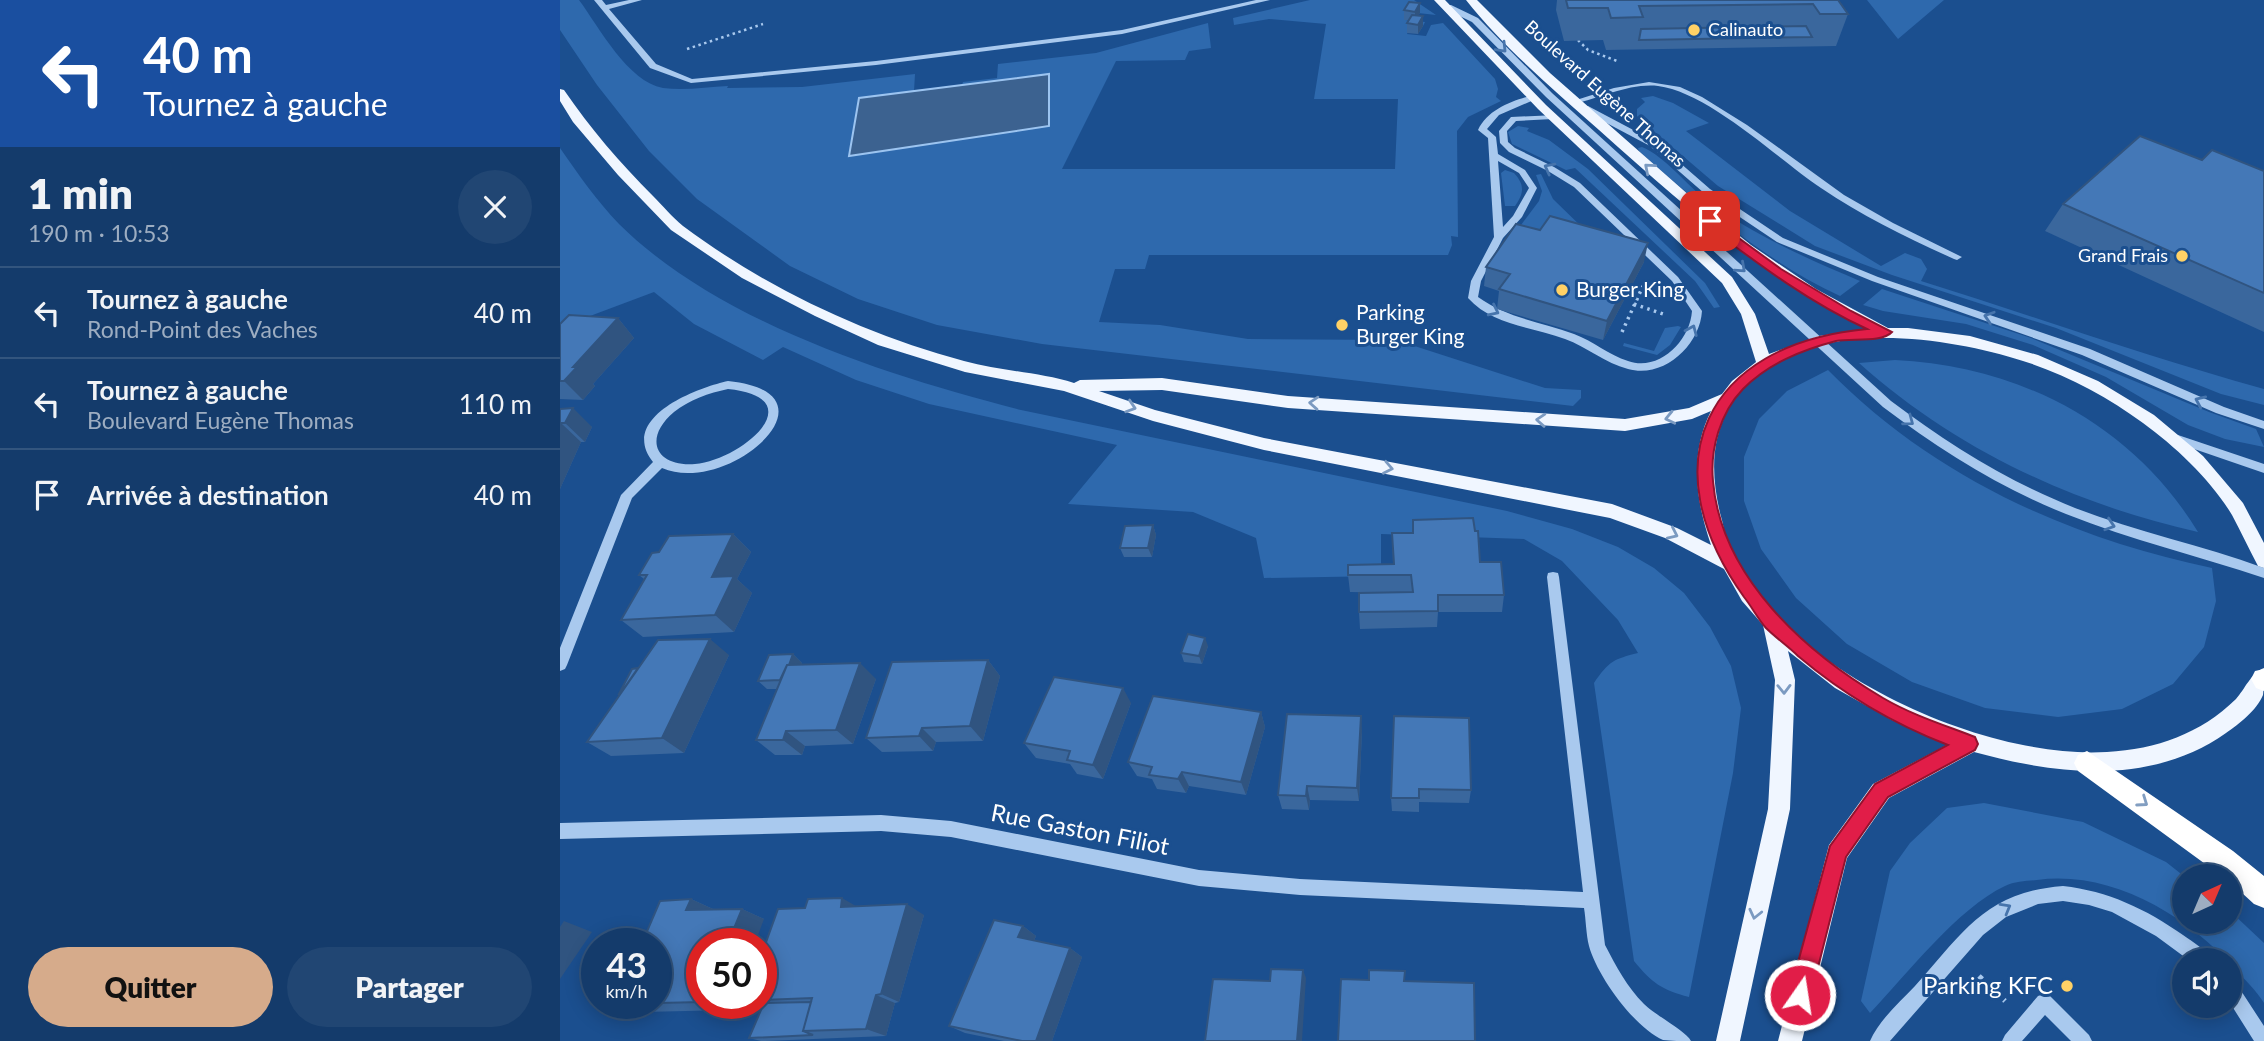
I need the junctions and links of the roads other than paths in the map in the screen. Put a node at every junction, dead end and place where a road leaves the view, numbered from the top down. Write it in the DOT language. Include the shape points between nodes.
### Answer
graph roads {
  1 [pos="598,0"];
  2 [pos="638,0"];
  3 [pos="1266,0"];
  4 [pos="1471,0"];
  5 [pos="1443,4"];
  6 [pos="604,8"];
  7 [pos="560,92"];
  8 [pos="1533,97"];
  9 [pos="1574,102"];
  10 [pos="1553,117"];
  11 [pos="1493,155"];
  12 [pos="1499,237"];
  13 [pos="1957,257"];
  14 [pos="1886,332"];
  15 [pos="1819,340"];
  16 [pos="1764,364"];
  17 [pos="1066,386"];
  18 [pos="1728,398"];
  19 [pos="2264,425"];
  20 [pos="2169,436"];
  21 [pos="659,463"];
  22 [pos="2264,469"];
  23 [pos="2264,561"];
  24 [pos="1730,564"];
  25 [pos="2264,573"];
  26 [pos="1553,577"];
  27 [pos="1772,622"];
  28 [pos="560,665"];
  29 [pos="2264,679"];
  30 [pos="1969,744"];
  31 [pos="2087,763"];
  32 [pos="560,831"];
  33 [pos="2264,894"];
  34 [pos="1590,900"];
  35 [pos="2186,948"];
  36 [pos="1955,953"];
  37 [pos="2242,1007"];
  38 [pos="1682,1041"];
  39 [pos="1728,1041"];
  40 [pos="1790,1041"];
  41 [pos="1879,1041"];
  42 [pos="2011,1041"];
  43 [pos="2083,1041"];
  44 [pos="2264,1041"];
  1 -- 6 [label="street"];
  2 -- 6 [label="street"];
  3 -- 6 [label="street" via="1122,32 691,81 653,66"];
  4 -- 9 [label="main road, Boulevard Eugène Thomas"];
  5 -- 8 [label="main road"];
  5 -- 15 [label="street, one-way" via="1475,20 1549,95"];
  7 -- 17 [label="main road" via="622,172 676,226 747,275 883,341 965,367"];
  8 -- 10 [label="main road"];
  8 -- 11 [label="street" via="1491,116 1484,124 1482,130 1492,137"];
  9 -- 13 [label="street" via="1646,85 1682,91 1876,220"];
  14 -- 9 [label="main road, Boulevard Eugène Thomas, one-way" via="1828,304 1729,238"];
  19 -- 9 [label="street, one-way" via="2086,352 1875,279 1780,240 1707,191 1653,144"];
  12 -- 10 [label="street, one-way" via="1473,289 1473,298 1498,314 1571,337 1625,366 1640,369 1663,362 1681,350 1691,335 1697,310 1675,279 1577,185 1504,143 1503,131 1514,119"];
  10 -- 16 [label="main road" via="1727,280 1748,314"];
  11 -- 12 [label="street"];
  11 -- 12 [label="street" via="1521,170 1533,188"];
  14 -- 15 [label="main road"];
  14 -- 20 [label="main road" via="1970,340 2046,363 2110,395"];
  15 -- 16 [label="main road"];
  15 -- 25 [label="street, one-way" via="1887,404 1929,436 2007,482 2098,521 2222,556"];
  16 -- 18 [label="main road"];
  18 -- 17 [label="main road, one-way" via="1692,413 1625,425 1288,402 1162,384"];
  17 -- 24 [label="main road, one-way" via="1264,444 1612,511 1671,533"];
  18 -- 24 [label="main road" via="1707,444 1704,472 1715,532"];
  20 -- 22 [label="street"];
  20 -- 23 [label="main road" via="2231,501"];
  21 -- 21 [label="street" via="691,469 748,448 771,422 771,398 762,390 738,385 707,389 687,398 662,417 649,439 650,452"];
  21 -- 28 [label="street" via="627,495"];
  24 -- 27 [label="main road"];
  26 -- 34 [label="street"];
  27 -- 30 [label="main road" via="1839,680 1878,705"];
  27 -- 39 [label="main road, one-way" via="1785,680 1779,809"];
  29 -- 31 [label="main road" via="2226,724 2198,741 2128,761"];
  30 -- 31 [label="main road" via="2009,755"];
  30 -- 40 [label="main road" via="1881,791 1837,853"];
  31 -- 33 [label="highway, one-way" via="2224,860"];
  32 -- 34 [label="street, Rue Gaston Filiot" via="881,823 951,829 1199,878"];
  34 -- 38 [label="street" via="1597,946 1614,983 1638,1011"];
  36 -- 35 [label="street, one-way" via="1986,919 2015,902 2077,894 2151,922"];
  36 -- 41 [label="street"];
  37 -- 44 [label="street"];
  42 -- 43 [label="street" via="2043,1002"];
}
